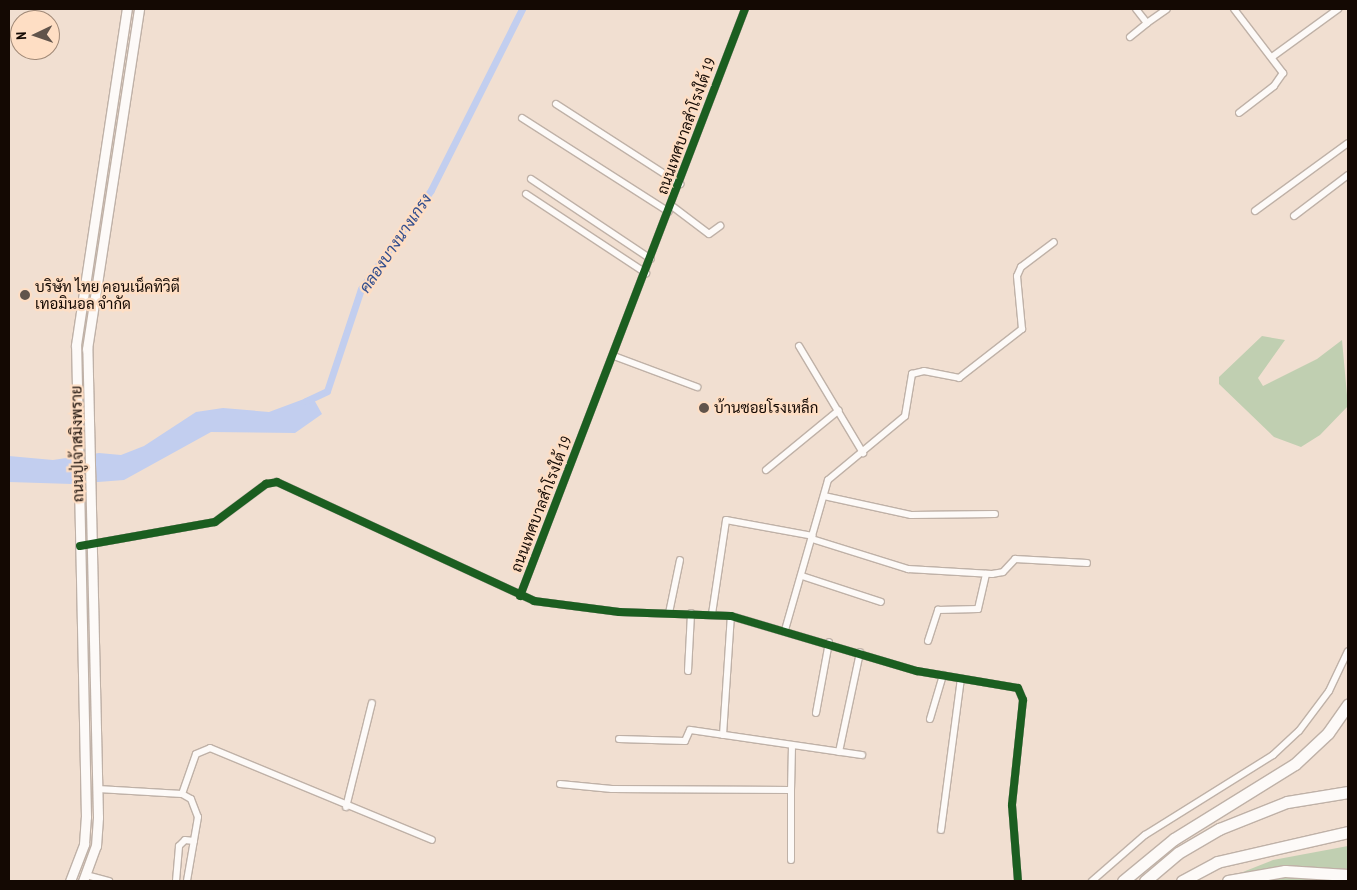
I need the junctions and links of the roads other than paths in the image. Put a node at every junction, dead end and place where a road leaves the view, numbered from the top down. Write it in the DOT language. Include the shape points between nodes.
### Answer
graph roads {
  1 [pos="127,9"];
  2 [pos="139,9"];
  3 [pos="744,9"];
  4 [pos="1136,9"];
  5 [pos="1167,9"];
  6 [pos="1234,9"];
  7 [pos="1338,9"];
  8 [pos="1147,24"];
  9 [pos="1130,37"];
  10 [pos="1272,57"];
  11 [pos="556,104"];
  12 [pos="1239,113"];
  13 [pos="522,118"];
  14 [pos="1348,143"];
  15 [pos="1348,175"];
  16 [pos="530,179"];
  17 [pos="680,184"];
  18 [pos="526,194"];
  19 [pos="670,209"];
  20 [pos="1255,211"];
  21 [pos="1294,216"];
  22 [pos="720,226"];
  23 [pos="1054,242"];
  24 [pos="651,260"];
  25 [pos="646,273"];
  26 [pos="799,346"];
  27 [pos="614,356"];
  28 [pos="697,387"];
  29 [pos="839,410"];
  30 [pos="863,453"];
  31 [pos="766,470"];
  32 [pos="824,496"];
  33 [pos="995,514"];
  34 [pos="812,537"];
  35 [pos="80,546"];
  36 [pos="90,547"];
  37 [pos="680,560"];
  38 [pos="1087,563"];
  39 [pos="986,574"];
  40 [pos="802,576"];
  41 [pos="527,599"];
  42 [pos="881,602"];
  43 [pos="669,613"];
  44 [pos="691,613"];
  45 [pos="712,614"];
  46 [pos="731,616"];
  47 [pos="785,630"];
  48 [pos="928,641"];
  49 [pos="829,642"];
  50 [pos="1348,651"];
  51 [pos="860,652"];
  52 [pos="688,671"];
  53 [pos="943,675"];
  54 [pos="961,679"];
  55 [pos="372,703"];
  56 [pos="1348,704"];
  57 [pos="816,713"];
  58 [pos="930,719"];
  59 [pos="722,735"];
  60 [pos="619,739"];
  61 [pos="792,746"];
  62 [pos="839,752"];
  63 [pos="862,755"];
  64 [pos="560,784"];
  65 [pos="98,789"];
  66 [pos="792,790"];
  67 [pos="1348,792"];
  68 [pos="182,794"];
  69 [pos="346,807"];
  70 [pos="941,830"];
  71 [pos="1348,832"];
  72 [pos="432,840"];
  73 [pos="194,841"];
  74 [pos="791,860"];
  75 [pos="1348,875"];
  76 [pos="85,878"];
  77 [pos="70,881"];
  78 [pos="109,881"];
  79 [pos="176,881"];
  80 [pos="187,881"];
  81 [pos="1018,881"];
  82 [pos="1092,881"];
  83 [pos="1123,881"];
  84 [pos="1144,881"];
  85 [pos="1182,881"];
  86 [pos="1228,881"];
  1 -- 35 [label="main road, ถนนปู่เจ้าสมิงพราย" via="78,317 76,420"];
  2 -- 36 [label="main road, ถนนปู่เจ้าสมิงพราย" via="90,320 87,420"];
  3 -- 17 [label="street, ถนนเทศบาลสำโรงใต้ 19"];
  4 -- 8 [label="street"];
  5 -- 8 [label="street"];
  6 -- 10 [label="street"];
  7 -- 10 [label="street"];
  8 -- 9 [label="street"];
  10 -- 12 [label="street" via="1281,68 1280,80"];
  11 -- 17 [label="street"];
  13 -- 19 [label="street"];
  14 -- 20 [label="street"];
  15 -- 21 [label="street"];
  16 -- 24 [label="street"];
  17 -- 19 [label="street, ถนนเทศบาลสำโรงใต้ 19"];
  18 -- 25 [label="street"];
  19 -- 22 [label="street" via="709,234"];
  19 -- 24 [label="street, ถนนเทศบาลสำโรงใต้ 19"];
  23 -- 30 [label="street" via="1021,267 1017,276 1022,329 959,378 912,374 905,416"];
  24 -- 25 [label="street, ถนนเทศบาลสำโรงใต้ 19"];
  25 -- 27 [label="street, ถนนเทศบาลสำโรงใต้ 19"];
  26 -- 29 [label="street"];
  27 -- 28 [label="street"];
  27 -- 41 [label="street, ถนนเทศบาลสำโรงใต้ 19"];
  29 -- 30 [label="street"];
  29 -- 31 [label="street"];
  30 -- 32 [label="street" via="828,480"];
  32 -- 33 [label="street" via="911,516"];
  32 -- 34 [label="street"];
  34 -- 39 [label="street" via="900,567"];
  34 -- 40 [label="street"];
  34 -- 45 [label="street" via="726,520"];
  35 -- 36 [label="street"];
  35 -- 77 [label="main road, ถนนปู่เจ้าสมิงพราย" via="86,817 84,844"];
  36 -- 41 [label="street, ถนนเทศบาลสำโรงใต้ 19" via="216,522 271,481"];
  36 -- 65 [label="main road, ถนนปู่เจ้าสมิงพราย"];
  37 -- 43 [label="street"];
  38 -- 39 [label="street" via="1015,559 1003,572"];
  39 -- 48 [label="street" via="978,609 938,610"];
  40 -- 42 [label="street"];
  40 -- 47 [label="street"];
  41 -- 43 [label="street"];
  43 -- 44 [label="street"];
  44 -- 45 [label="street"];
  44 -- 52 [label="street"];
  45 -- 46 [label="street"];
  46 -- 47 [label="street"];
  46 -- 59 [label="street"];
  47 -- 49 [label="street"];
  49 -- 51 [label="street"];
  49 -- 57 [label="street"];
  50 -- 82 [label="street" via="1329,692 1299,731 1273,755 1145,835"];
  51 -- 53 [label="street" via="917,672"];
  51 -- 62 [label="street"];
  53 -- 54 [label="street"];
  53 -- 58 [label="street"];
  54 -- 70 [label="street"];
  54 -- 81 [label="street" via="1021,690 1012,805"];
  55 -- 69 [label="street"];
  56 -- 83 [label="highway" via="1328,733 1295,764 1174,839"];
  59 -- 60 [label="street" via="690,730 682,741"];
  59 -- 61 [label="street"];
  61 -- 62 [label="street"];
  61 -- 66 [label="street"];
  62 -- 63 [label="street"];
  64 -- 66 [label="street" via="612,789"];
  65 -- 68 [label="street"];
  65 -- 76 [label="main road, ถนนปู่เจ้าสมิงพราย" via="96,846"];
  66 -- 74 [label="street"];
  67 -- 84 [label="highway" via="1287,802 1219,828 1178,852"];
  68 -- 69 [label="street" via="196,754 210,748"];
  68 -- 73 [label="street" via="196,808"];
  69 -- 72 [label="street"];
  71 -- 85 [label="highway" via="1217,862"];
  73 -- 79 [label="street" via="185,840 179,846"];
  73 -- 80 [label="street"];
  75 -- 86 [label="highway" via="1285,872"];
  76 -- 78 [label="street"];
}
